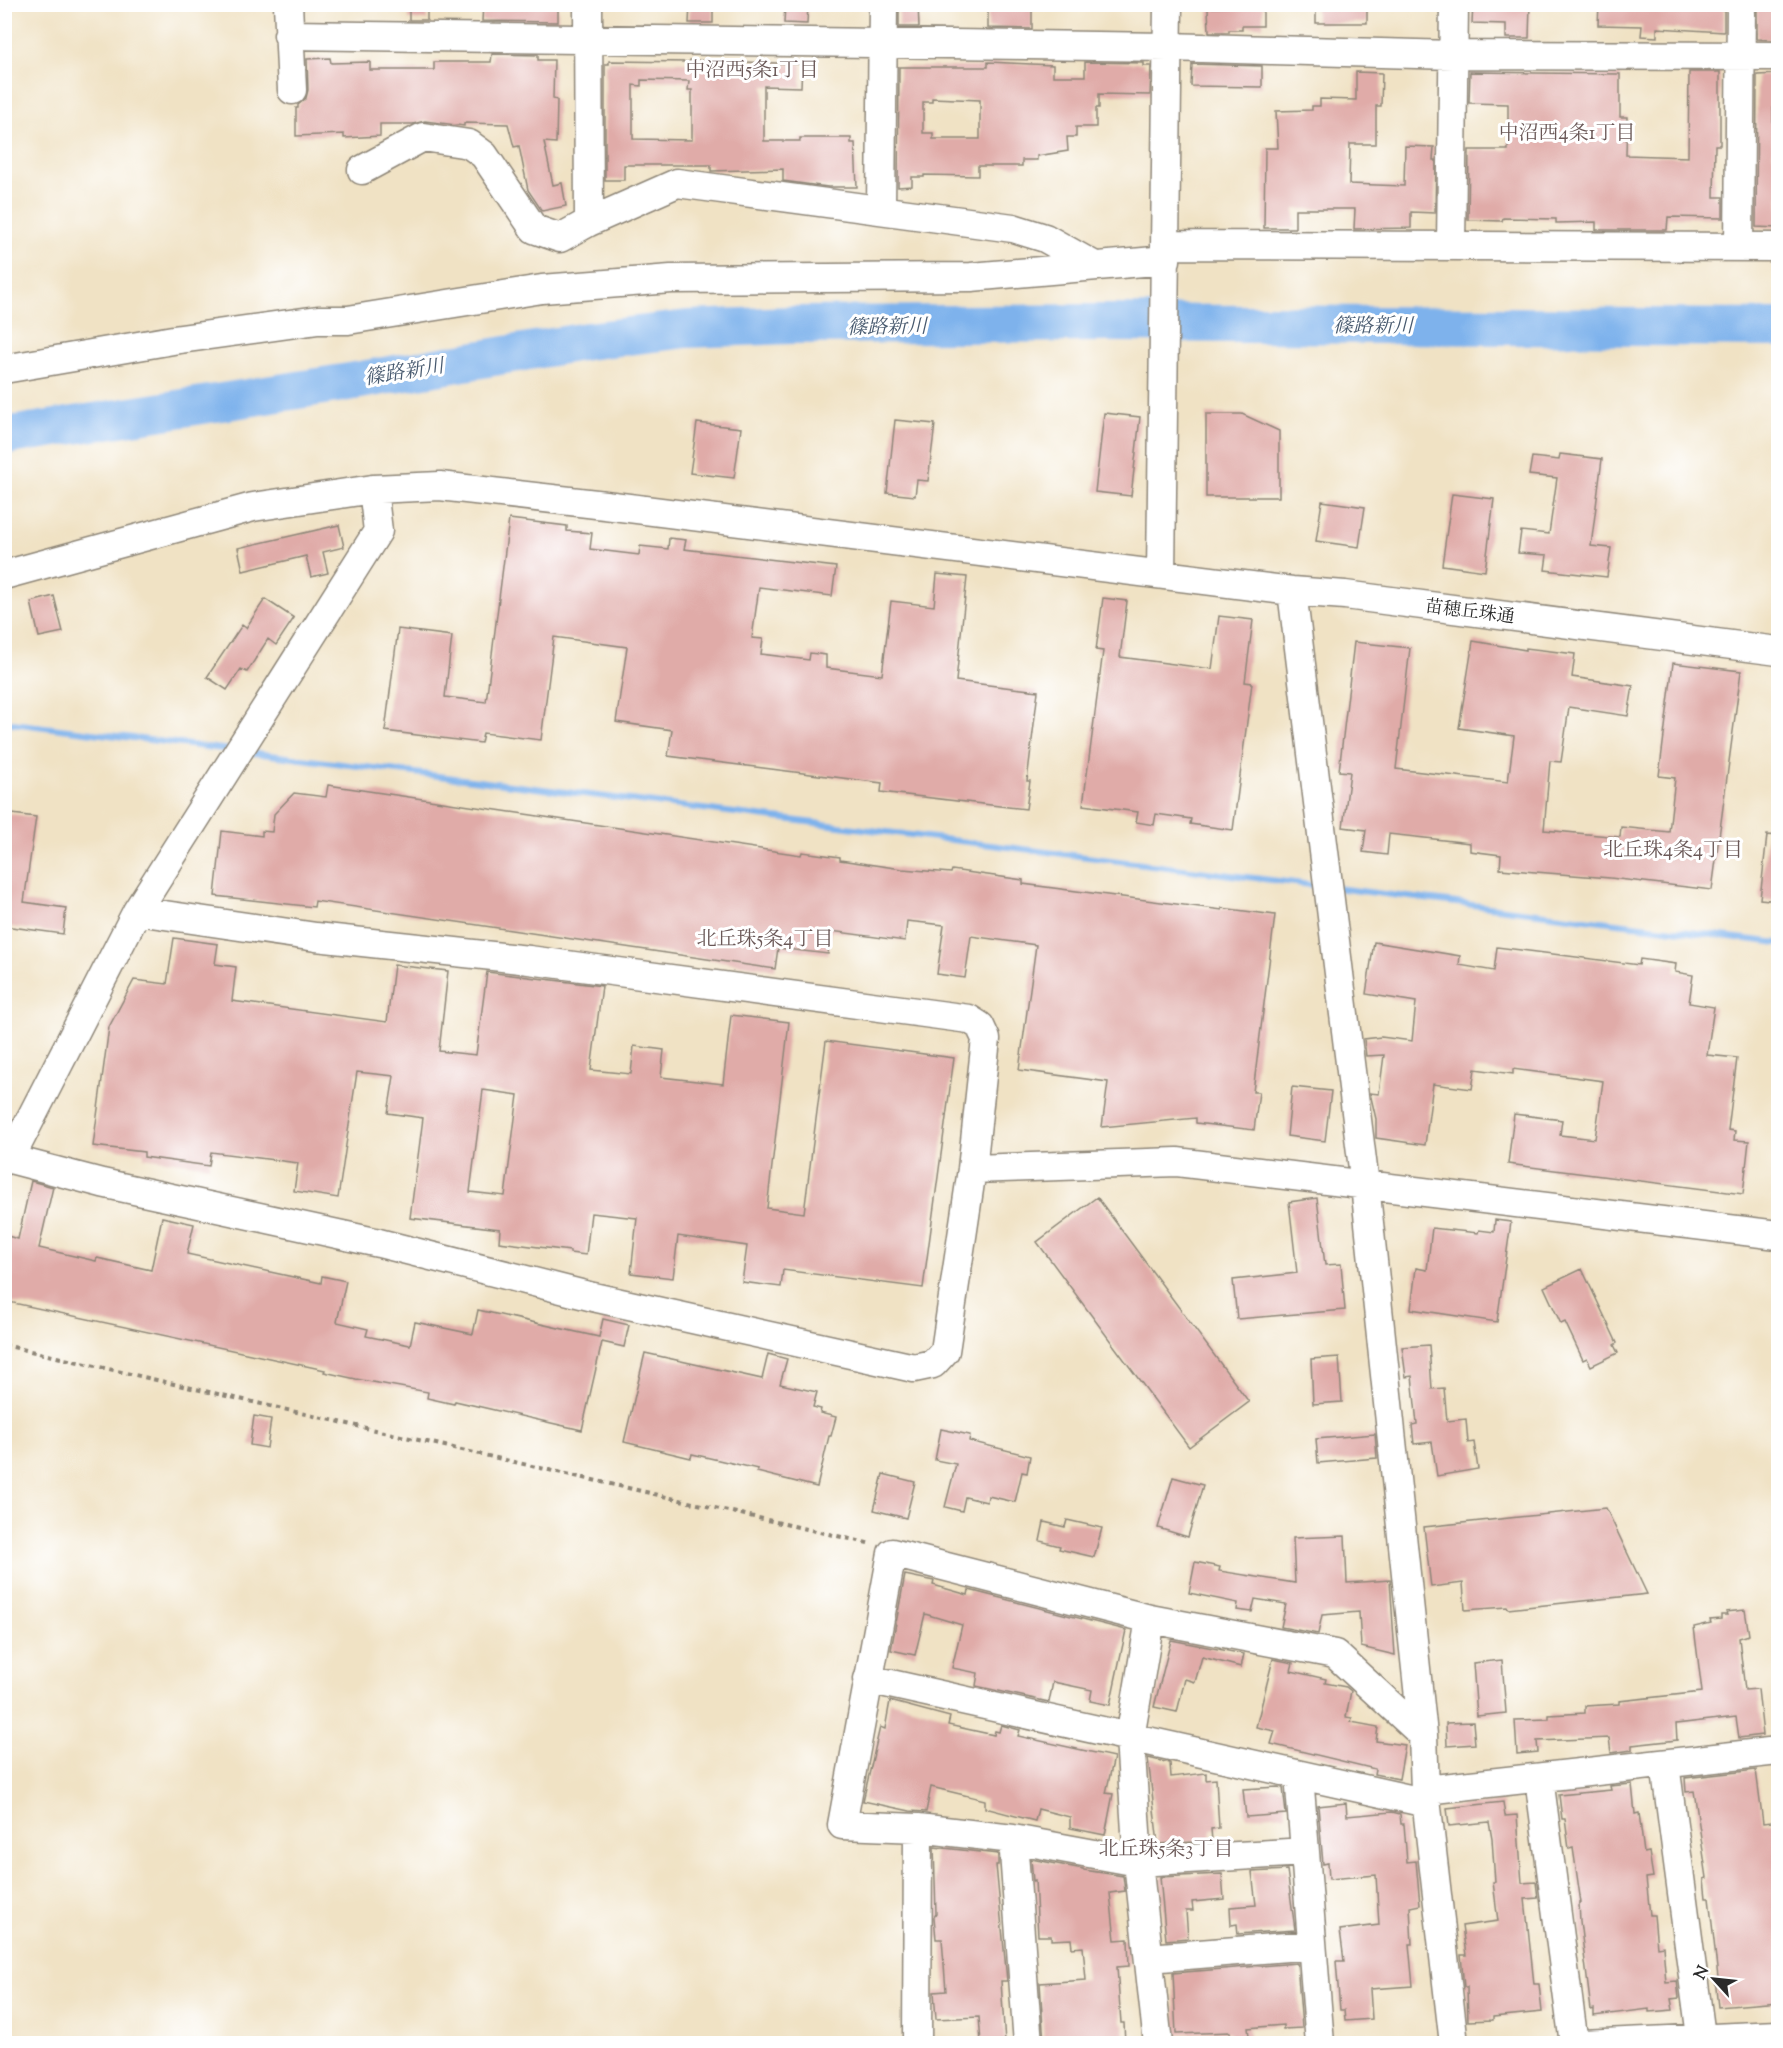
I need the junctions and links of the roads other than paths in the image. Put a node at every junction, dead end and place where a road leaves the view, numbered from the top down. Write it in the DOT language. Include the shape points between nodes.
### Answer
graph roads {
  1 [pos="288,4"];
  2 [pos="588,4"];
  3 [pos="882,4"];
  4 [pos="1168,4"];
  5 [pos="1454,4"];
  6 [pos="1741,4"];
  7 [pos="288,35"];
  8 [pos="588,38"];
  9 [pos="883,42"];
  10 [pos="1167,47"];
  11 [pos="1453,55"];
  12 [pos="1740,56"];
  13 [pos="1779,56"];
  14 [pos="292,90"];
  15 [pos="362,170"];
  16 [pos="881,210"];
  17 [pos="588,222"];
  18 [pos="1451,245"];
  19 [pos="1739,247"];
  20 [pos="1779,247"];
  21 [pos="1166,261"];
  22 [pos="1093,265"];
  23 [pos="4,369"];
  24 [pos="373,489"];
  25 [pos="1161,574"];
  26 [pos="4,575"];
  27 [pos="1292,591"];
  28 [pos="1779,651"];
  29 [pos="137,911"];
  30 [pos="972,1169"];
  31 [pos="1365,1185"];
  32 [pos="1779,1235"];
  33 [pos="1150,1619"];
  34 [pos="868,1679"];
  35 [pos="1423,1735"];
  36 [pos="1130,1738"];
  37 [pos="1779,1751"];
  38 [pos="1665,1764"];
  39 [pos="1299,1775"];
  40 [pos="1539,1778"];
  41 [pos="1426,1797"];
  42 [pos="918,1828"];
  43 [pos="1013,1839"];
  44 [pos="1305,1852"];
  45 [pos="1138,1862"];
  46 [pos="1312,1945"];
  47 [pos="1149,1958"];
  48 [pos="1779,2034"];
  49 [pos="1701,2041"];
  50 [pos="917,2043"];
  51 [pos="1028,2043"];
  52 [pos="1158,2043"];
  53 [pos="1320,2043"];
  54 [pos="1454,2043"];
  55 [pos="1574,2043"];
  56 [pos="1582,2043"];
  1 -- 7 [label="street"];
  2 -- 8 [label="street"];
  3 -- 9 [label="street"];
  4 -- 10 [label="street"];
  5 -- 11 [label="street"];
  6 -- 12 [label="street"];
  7 -- 8 [label="street"];
  7 -- 14 [label="street"];
  8 -- 9 [label="street"];
  8 -- 17 [label="street"];
  9 -- 10 [label="street"];
  9 -- 16 [label="street"];
  10 -- 11 [label="street"];
  10 -- 21 [label="street"];
  11 -- 12 [label="street"];
  11 -- 18 [label="street"];
  12 -- 13 [label="street"];
  12 -- 19 [label="street"];
  15 -- 17 [label="street" via="423,137 469,144 484,155 534,229 560,238"];
  16 -- 17 [label="street" via="677,183"];
  16 -- 22 [label="street" via="1013,228 1046,238"];
  18 -- 19 [label="street"];
  18 -- 21 [label="street"];
  19 -- 20 [label="street"];
  21 -- 22 [label="street"];
  21 -- 25 [label="street"];
  22 -- 23 [label="street" via="970,277 671,279 542,289 348,320 318,320 184,339"];
  24 -- 25 [label="street, 苗穂丘珠通" via="440,486"];
  24 -- 26 [label="street, 苗穂丘珠通" via="253,507"];
  24 -- 29 [label="street" via="378,531"];
  25 -- 27 [label="street, 苗穂丘珠通"];
  27 -- 28 [label="street, 苗穂丘珠通"];
  27 -- 31 [label="street"];
  29 -- 30 [label="street" via="969,1019 980,1026 986,1039"];
  29 -- 30 [label="street" via="10,1159 102,1183 380,1243 593,1297 914,1368 933,1364 945,1351"];
  30 -- 31 [label="street" via="1177,1162"];
  31 -- 32 [label="street"];
  31 -- 35 [label="street"];
  33 -- 34 [label="street" via="892,1553"];
  33 -- 35 [label="street" via="1335,1654"];
  33 -- 36 [label="street"];
  34 -- 36 [label="street"];
  34 -- 42 [label="street" via="842,1825"];
  35 -- 41 [label="street"];
  36 -- 39 [label="street"];
  36 -- 45 [label="street"];
  37 -- 38 [label="street"];
  38 -- 40 [label="street"];
  38 -- 49 [label="street"];
  39 -- 41 [label="street"];
  39 -- 44 [label="street"];
  40 -- 41 [label="street"];
  40 -- 55 [label="street"];
  41 -- 54 [label="street"];
  42 -- 43 [label="street"];
  42 -- 50 [label="street"];
  43 -- 45 [label="street"];
  43 -- 51 [label="street"];
  44 -- 45 [label="street"];
  44 -- 46 [label="street"];
  45 -- 47 [label="street"];
  46 -- 47 [label="street"];
  46 -- 53 [label="street"];
  47 -- 52 [label="street"];
  48 -- 49 [label="street"];
  49 -- 56 [label="street"];
}
